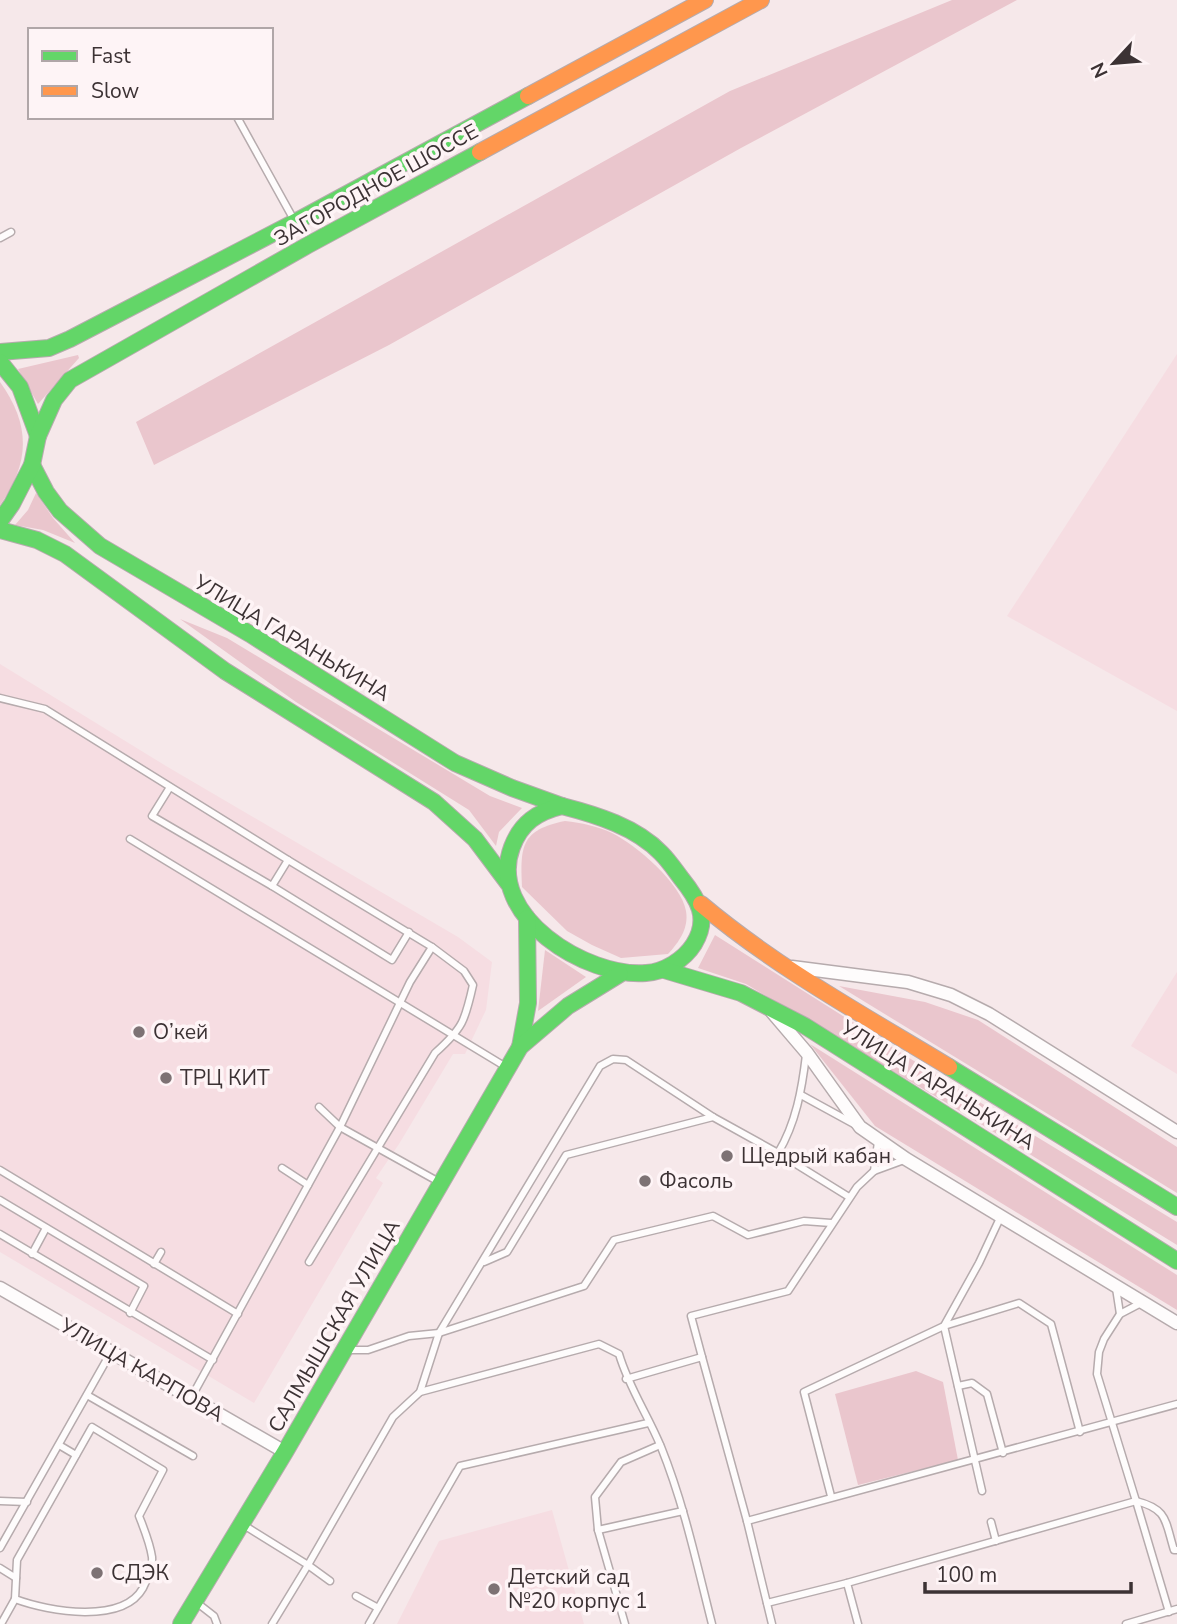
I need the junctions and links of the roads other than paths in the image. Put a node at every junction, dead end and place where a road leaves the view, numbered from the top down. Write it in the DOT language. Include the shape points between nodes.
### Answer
graph roads {
  1 [pos="705,0"];
  2 [pos="761,0"];
  3 [pos="238,119"];
  4 [pos="295,222"];
  5 [pos="11,232"];
  6 [pos="0,238"];
  7 [pos="0,352"];
  8 [pos="0,362"];
  9 [pos="38,436"];
  10 [pos="32,465"];
  11 [pos="0,521"];
  12 [pos="0,530"];
  13 [pos="0,698"];
  14 [pos="170,787"];
  15 [pos="562,806"];
  16 [pos="130,839"];
  17 [pos="288,860"];
  18 [pos="508,883"];
  19 [pos="272,886"];
  20 [pos="701,904"];
  21 [pos="527,918"];
  22 [pos="409,932"];
  23 [pos="432,947"];
  24 [pos="784,966"];
  25 [pos="664,970"];
  26 [pos="620,974"];
  27 [pos="401,1004"];
  28 [pos="765,1004"];
  29 [pos="455,1035"];
  30 [pos="520,1047"];
  31 [pos="807,1053"];
  32 [pos="508,1068"];
  33 [pos="801,1095"];
  34 [pos="320,1107"];
  35 [pos="713,1117"];
  36 [pos="340,1127"];
  37 [pos="860,1128"];
  38 [pos="1177,1132"];
  39 [pos="878,1141"];
  40 [pos="379,1149"];
  41 [pos="778,1153"];
  42 [pos="906,1159"];
  43 [pos="282,1168"];
  44 [pos="0,1170"];
  45 [pos="874,1171"];
  46 [pos="442,1184"];
  47 [pos="308,1185"];
  48 [pos="849,1197"];
  49 [pos="0,1200"];
  50 [pos="1177,1207"];
  51 [pos="1000,1216"];
  52 [pos="831,1223"];
  53 [pos="46,1228"];
  54 [pos="0,1234"];
  55 [pos="161,1252"];
  56 [pos="32,1254"];
  57 [pos="1177,1261"];
  58 [pos="309,1262"];
  59 [pos="484,1262"];
  60 [pos="154,1264"];
  61 [pos="1116,1286"];
  62 [pos="0,1288"];
  63 [pos="1143,1302"];
  64 [pos="130,1313"];
  65 [pos="237,1314"];
  66 [pos="1120,1314"];
  67 [pos="1177,1323"];
  68 [pos="944,1326"];
  69 [pos="439,1333"];
  70 [pos="343,1350"];
  71 [pos="111,1352"];
  72 [pos="702,1357"];
  73 [pos="213,1360"];
  74 [pos="626,1378"];
  75 [pos="958,1386"];
  76 [pos="420,1392"];
  77 [pos="87,1395"];
  78 [pos="191,1398"];
  79 [pos="1177,1404"];
  80 [pos="1113,1422"];
  81 [pos="648,1423"];
  82 [pos="1080,1432"];
  83 [pos="59,1445"];
  84 [pos="660,1445"];
  85 [pos="285,1452"];
  86 [pos="1003,1453"];
  87 [pos="76,1455"];
  88 [pos="193,1456"];
  89 [pos="974,1460"];
  90 [pos="982,1492"];
  91 [pos="831,1496"];
  92 [pos="0,1501"];
  93 [pos="1136,1501"];
  94 [pos="27,1502"];
  95 [pos="683,1511"];
  96 [pos="747,1521"];
  97 [pos="991,1522"];
  98 [pos="240,1523"];
  99 [pos="598,1530"];
  100 [pos="996,1541"];
  101 [pos="0,1548"];
  102 [pos="1177,1550"];
  103 [pos="308,1565"];
  104 [pos="0,1568"];
  105 [pos="16,1578"];
  106 [pos="330,1581"];
  107 [pos="847,1583"];
  108 [pos="356,1597"];
  109 [pos="15,1600"];
  110 [pos="195,1601"];
  111 [pos="767,1603"];
  112 [pos="378,1608"];
  113 [pos="1177,1609"];
  114 [pos="1169,1612"];
  115 [pos="1,1624"];
  116 [pos="181,1624"];
  117 [pos="217,1624"];
  118 [pos="272,1624"];
  119 [pos="369,1624"];
  120 [pos="625,1624"];
  121 [pos="712,1624"];
  122 [pos="772,1624"];
  123 [pos="858,1624"];
  124 [pos="1126,1624"];
  1 -- 4 [label="main road, ЗАГОРОДНОЕ ШОССЕ"];
  2 -- 9 [label="main road, ЗАГОРОДНОЕ ШОССЕ" via="308,245 70,380 54,400"];
  3 -- 4 [label="lane"];
  4 -- 7 [label="main road, ЗАГОРОДНОЕ ШОССЕ" via="70,340 40,349"];
  5 -- 6 [label="lane"];
  8 -- 9 [label="main road, ЗАГОРОДНОЕ ШОССЕ" via="29,402"];
  9 -- 10 [label="main road, ЗАГОРОДНОЕ ШОССЕ"];
  10 -- 11 [label="main road, ЗАГОРОДНОЕ ШОССЕ"];
  10 -- 15 [label="main road, УЛИЦА ГАРАНЬКИНА" via="60,511 100,546 455,763"];
  12 -- 18 [label="main road" via="65,554 225,671 434,802 475,839"];
  13 -- 14 [label="lane" via="45,709"];
  14 -- 17 [label="lane"];
  14 -- 19 [label="lane" via="152,816"];
  15 -- 18 [label="main road" via="538,813 519,831 509,854"];
  15 -- 20 [label="main road" via="627,829 659,851"];
  16 -- 27 [label="lane"];
  17 -- 19 [label="lane"];
  17 -- 22 [label="lane"];
  18 -- 21 [label="main road" via="513,900"];
  19 -- 22 [label="lane" via="392,960"];
  20 -- 24 [label="main road, УЛИЦА ГАРАНЬКИНА"];
  20 -- 25 [label="main road" via="704,922 697,942"];
  21 -- 26 [label="main road" via="588,963"];
  21 -- 30 [label="main road, САЛМЫШСКАЯ УЛИЦА" via="528,1003"];
  22 -- 23 [label="lane"];
  23 -- 27 [label="lane"];
  23 -- 29 [label="lane" via="464,971 473,985 466,1019"];
  24 -- 38 [label="street" via="908,982 951,995"];
  24 -- 50 [label="main road, УЛИЦА ГАРАНЬКИНА"];
  25 -- 26 [label="main road" via="640,976"];
  25 -- 28 [label="main road, УЛИЦА ГАРАНЬКИНА"];
  26 -- 30 [label="main road, САЛМЫШСКАЯ УЛИЦА" via="568,1006"];
  27 -- 29 [label="lane"];
  27 -- 36 [label="lane"];
  28 -- 31 [label="street"];
  28 -- 57 [label="main road, УЛИЦА ГАРАНЬКИНА"];
  29 -- 32 [label="lane"];
  29 -- 40 [label="lane" via="435,1053"];
  30 -- 32 [label="main road, САЛМЫШСКАЯ УЛИЦА"];
  31 -- 33 [label="lane"];
  31 -- 37 [label="street"];
  32 -- 46 [label="main road, САЛМЫШСКАЯ УЛИЦА"];
  33 -- 37 [label="lane"];
  33 -- 41 [label="lane"];
  34 -- 36 [label="lane"];
  35 -- 41 [label="lane"];
  35 -- 59 [label="lane" via="566,1155 507,1252"];
  35 -- 59 [label="lane" via="626,1060 612,1059 600,1066"];
  36 -- 40 [label="lane"];
  36 -- 47 [label="lane"];
  37 -- 39 [label="street"];
  39 -- 42 [label="street"];
  39 -- 45 [label="lane"];
  40 -- 46 [label="lane"];
  40 -- 58 [label="lane"];
  41 -- 48 [label="lane"];
  42 -- 45 [label="lane"];
  42 -- 51 [label="street"];
  43 -- 47 [label="lane"];
  44 -- 60 [label="lane"];
  45 -- 48 [label="lane"];
  46 -- 70 [label="main road, САЛМЫШСКАЯ УЛИЦА"];
  47 -- 65 [label="lane"];
  48 -- 52 [label="lane"];
  49 -- 53 [label="lane"];
  51 -- 61 [label="street"];
  51 -- 68 [label="lane"];
  52 -- 69 [label="lane" via="804,1221 748,1235 713,1216 614,1240 584,1286"];
  52 -- 72 [label="lane" via="788,1292 691,1317"];
  53 -- 56 [label="lane"];
  53 -- 64 [label="lane" via="145,1286"];
  54 -- 56 [label="lane"];
  55 -- 60 [label="lane"];
  56 -- 64 [label="lane"];
  59 -- 69 [label="lane"];
  60 -- 65 [label="lane"];
  61 -- 63 [label="street"];
  61 -- 66 [label="lane"];
  62 -- 71 [label="street, УЛИЦА КАРПОВА"];
  63 -- 66 [label="lane"];
  63 -- 67 [label="street"];
  64 -- 73 [label="lane"];
  65 -- 73 [label="lane"];
  66 -- 80 [label="lane" via="1099,1352 1097,1374"];
  68 -- 75 [label="lane"];
  68 -- 82 [label="lane" via="1019,1303 1051,1324"];
  68 -- 91 [label="lane" via="804,1392"];
  69 -- 70 [label="lane" via="410,1336 368,1350"];
  69 -- 76 [label="lane"];
  70 -- 85 [label="main road, САЛМЫШСКАЯ УЛИЦА"];
  71 -- 77 [label="lane"];
  71 -- 78 [label="street, УЛИЦА КАРПОВА"];
  72 -- 74 [label="lane"];
  72 -- 96 [label="lane"];
  73 -- 78 [label="lane"];
  74 -- 76 [label="lane" via="619,1354 599,1344"];
  74 -- 81 [label="lane"];
  75 -- 86 [label="lane" via="972,1383 987,1394"];
  75 -- 89 [label="lane"];
  76 -- 103 [label="lane" via="393,1417"];
  77 -- 83 [label="lane"];
  77 -- 88 [label="lane"];
  78 -- 85 [label="street, УЛИЦА КАРПОВА"];
  79 -- 80 [label="lane"];
  80 -- 82 [label="lane"];
  80 -- 93 [label="lane"];
  81 -- 84 [label="lane"];
  81 -- 112 [label="lane" via="460,1466"];
  82 -- 86 [label="lane"];
  83 -- 87 [label="lane"];
  83 -- 94 [label="lane"];
  84 -- 95 [label="lane"];
  84 -- 99 [label="lane" via="621,1462 595,1497"];
  85 -- 98 [label="main road, САЛМЫШСКАЯ УЛИЦА"];
  86 -- 89 [label="lane"];
  87 -- 105 [label="lane" via="17,1560"];
  87 -- 109 [label="lane" via="92,1427 163,1470 139,1516 152,1559 147,1580 139,1597 108,1615 45,1610"];
  89 -- 90 [label="lane"];
  89 -- 91 [label="lane"];
  91 -- 96 [label="lane"];
  92 -- 94 [label="lane"];
  93 -- 100 [label="lane"];
  93 -- 102 [label="lane" via="1156,1506"];
  93 -- 114 [label="lane"];
  94 -- 101 [label="lane"];
  95 -- 99 [label="lane"];
  95 -- 121 [label="lane"];
  96 -- 111 [label="lane"];
  97 -- 100 [label="lane"];
  98 -- 103 [label="lane"];
  98 -- 110 [label="main road, САЛМЫШСКАЯ УЛИЦА"];
  99 -- 120 [label="lane"];
  100 -- 107 [label="lane"];
  103 -- 106 [label="lane"];
  103 -- 118 [label="lane"];
  104 -- 105 [label="lane"];
  105 -- 109 [label="lane"];
  107 -- 111 [label="lane"];
  107 -- 123 [label="lane"];
  108 -- 112 [label="lane"];
  109 -- 115 [label="lane"];
  110 -- 116 [label="main road, САЛМЫШСКАЯ УЛИЦА"];
  110 -- 117 [label="lane"];
  111 -- 122 [label="lane"];
  112 -- 119 [label="lane"];
  113 -- 114 [label="lane"];
  114 -- 124 [label="lane"];
}
